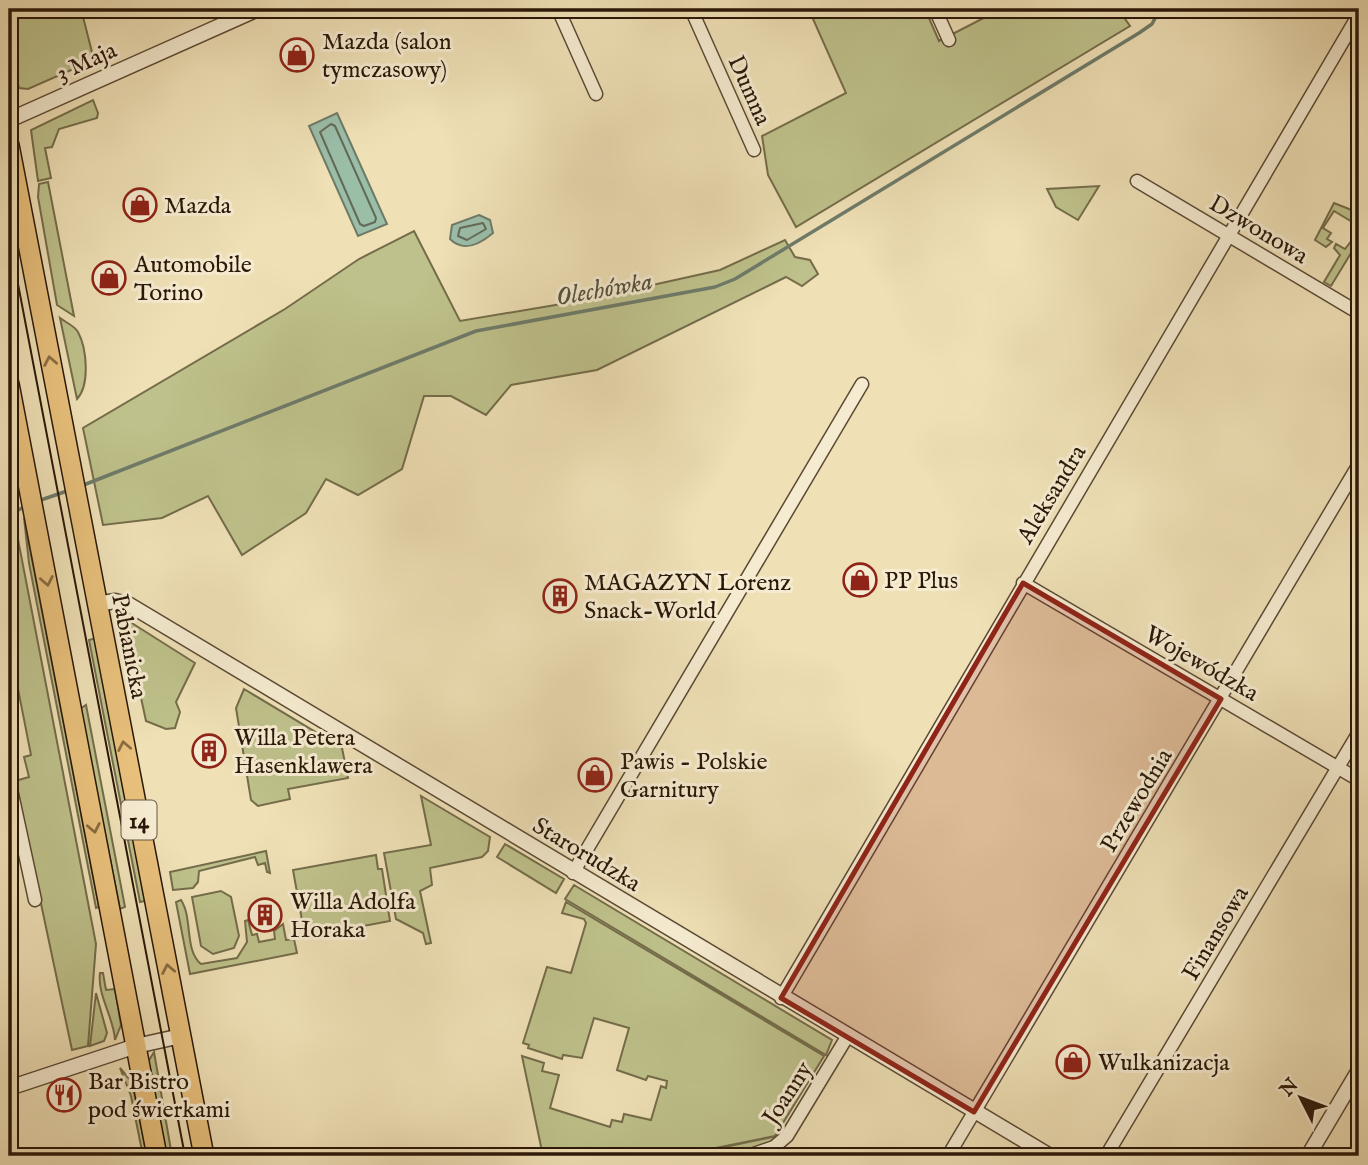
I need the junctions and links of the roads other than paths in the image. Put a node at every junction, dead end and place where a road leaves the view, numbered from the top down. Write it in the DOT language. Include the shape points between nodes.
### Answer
graph roads {
  1 [pos="258,9"];
  2 [pos="558,9"];
  3 [pos="691,9"];
  4 [pos="934,9"];
  5 [pos="1359,14"];
  6 [pos="949,40"];
  7 [pos="596,94"];
  8 [pos="9,120"];
  9 [pos="9,145"];
  10 [pos="754,150"];
  11 [pos="1137,181"];
  12 [pos="1228,235"];
  13 [pos="1359,313"];
  14 [pos="9,384"];
  15 [pos="862,384"];
  16 [pos="1359,464"];
  17 [pos="1023,583"];
  18 [pos="97,604"];
  19 [pos="1221,699"];
  20 [pos="1359,732"];
  21 [pos="1338,767"];
  22 [pos="9,779"];
  23 [pos="1359,780"];
  24 [pos="573,873"];
  25 [pos="35,900"];
  26 [pos="781,998"];
  27 [pos="181,1036"];
  28 [pos="847,1037"];
  29 [pos="136,1046"];
  30 [pos="1359,1070"];
  31 [pos="9,1088"];
  32 [pos="974,1112"];
  33 [pos="157,1156"];
  34 [pos="204,1156"];
  35 [pos="748,1156"];
  36 [pos="948,1156"];
  37 [pos="1051,1156"];
  38 [pos="1106,1156"];
  39 [pos="1308,1156"];
  1 -- 8 [label="street, 3 Maja"];
  2 -- 7 [label="street"];
  3 -- 10 [label="street, Dumna"];
  4 -- 6 [label="street"];
  5 -- 12 [label="street, Aleksandra"];
  18 -- 9 [label="main road, Pabianicka / 14, one-way"];
  11 -- 12 [label="street, Dzwonowa"];
  12 -- 13 [label="street, Dzwonowa"];
  12 -- 17 [label="street, Aleksandra"];
  14 -- 29 [label="main road, 14, one-way"];
  15 -- 24 [label="street"];
  16 -- 19 [label="street, Przewodnia"];
  17 -- 19 [label="street, Wojewódzka"];
  17 -- 26 [label="street, Aleksandra"];
  18 -- 24 [label="street, Starorudzka" via="128,604"];
  27 -- 18 [label="main road, Pabianicka / 14, one-way"];
  19 -- 21 [label="street, Wojewódzka"];
  19 -- 32 [label="street, Przewodnia"];
  20 -- 21 [label="street, Finansowa"];
  21 -- 23 [label="street, Wojewódzka"];
  21 -- 38 [label="street, Finansowa"];
  22 -- 25 [label="street"];
  24 -- 26 [label="street, Starorudzka"];
  26 -- 28 [label="street, Starorudzka"];
  27 -- 29 [label="street"];
  27 -- 34 [label="main road, Pabianicka / 14"];
  28 -- 32 [label="street, Starorudzka"];
  28 -- 35 [label="street, Joanny" via="787,1136 774,1147"];
  29 -- 31 [label="street"];
  29 -- 33 [label="main road, 14"];
  30 -- 39 [label="street"];
  32 -- 36 [label="street, Przewodnia"];
  32 -- 37 [label="street, Starorudzka"];
}
